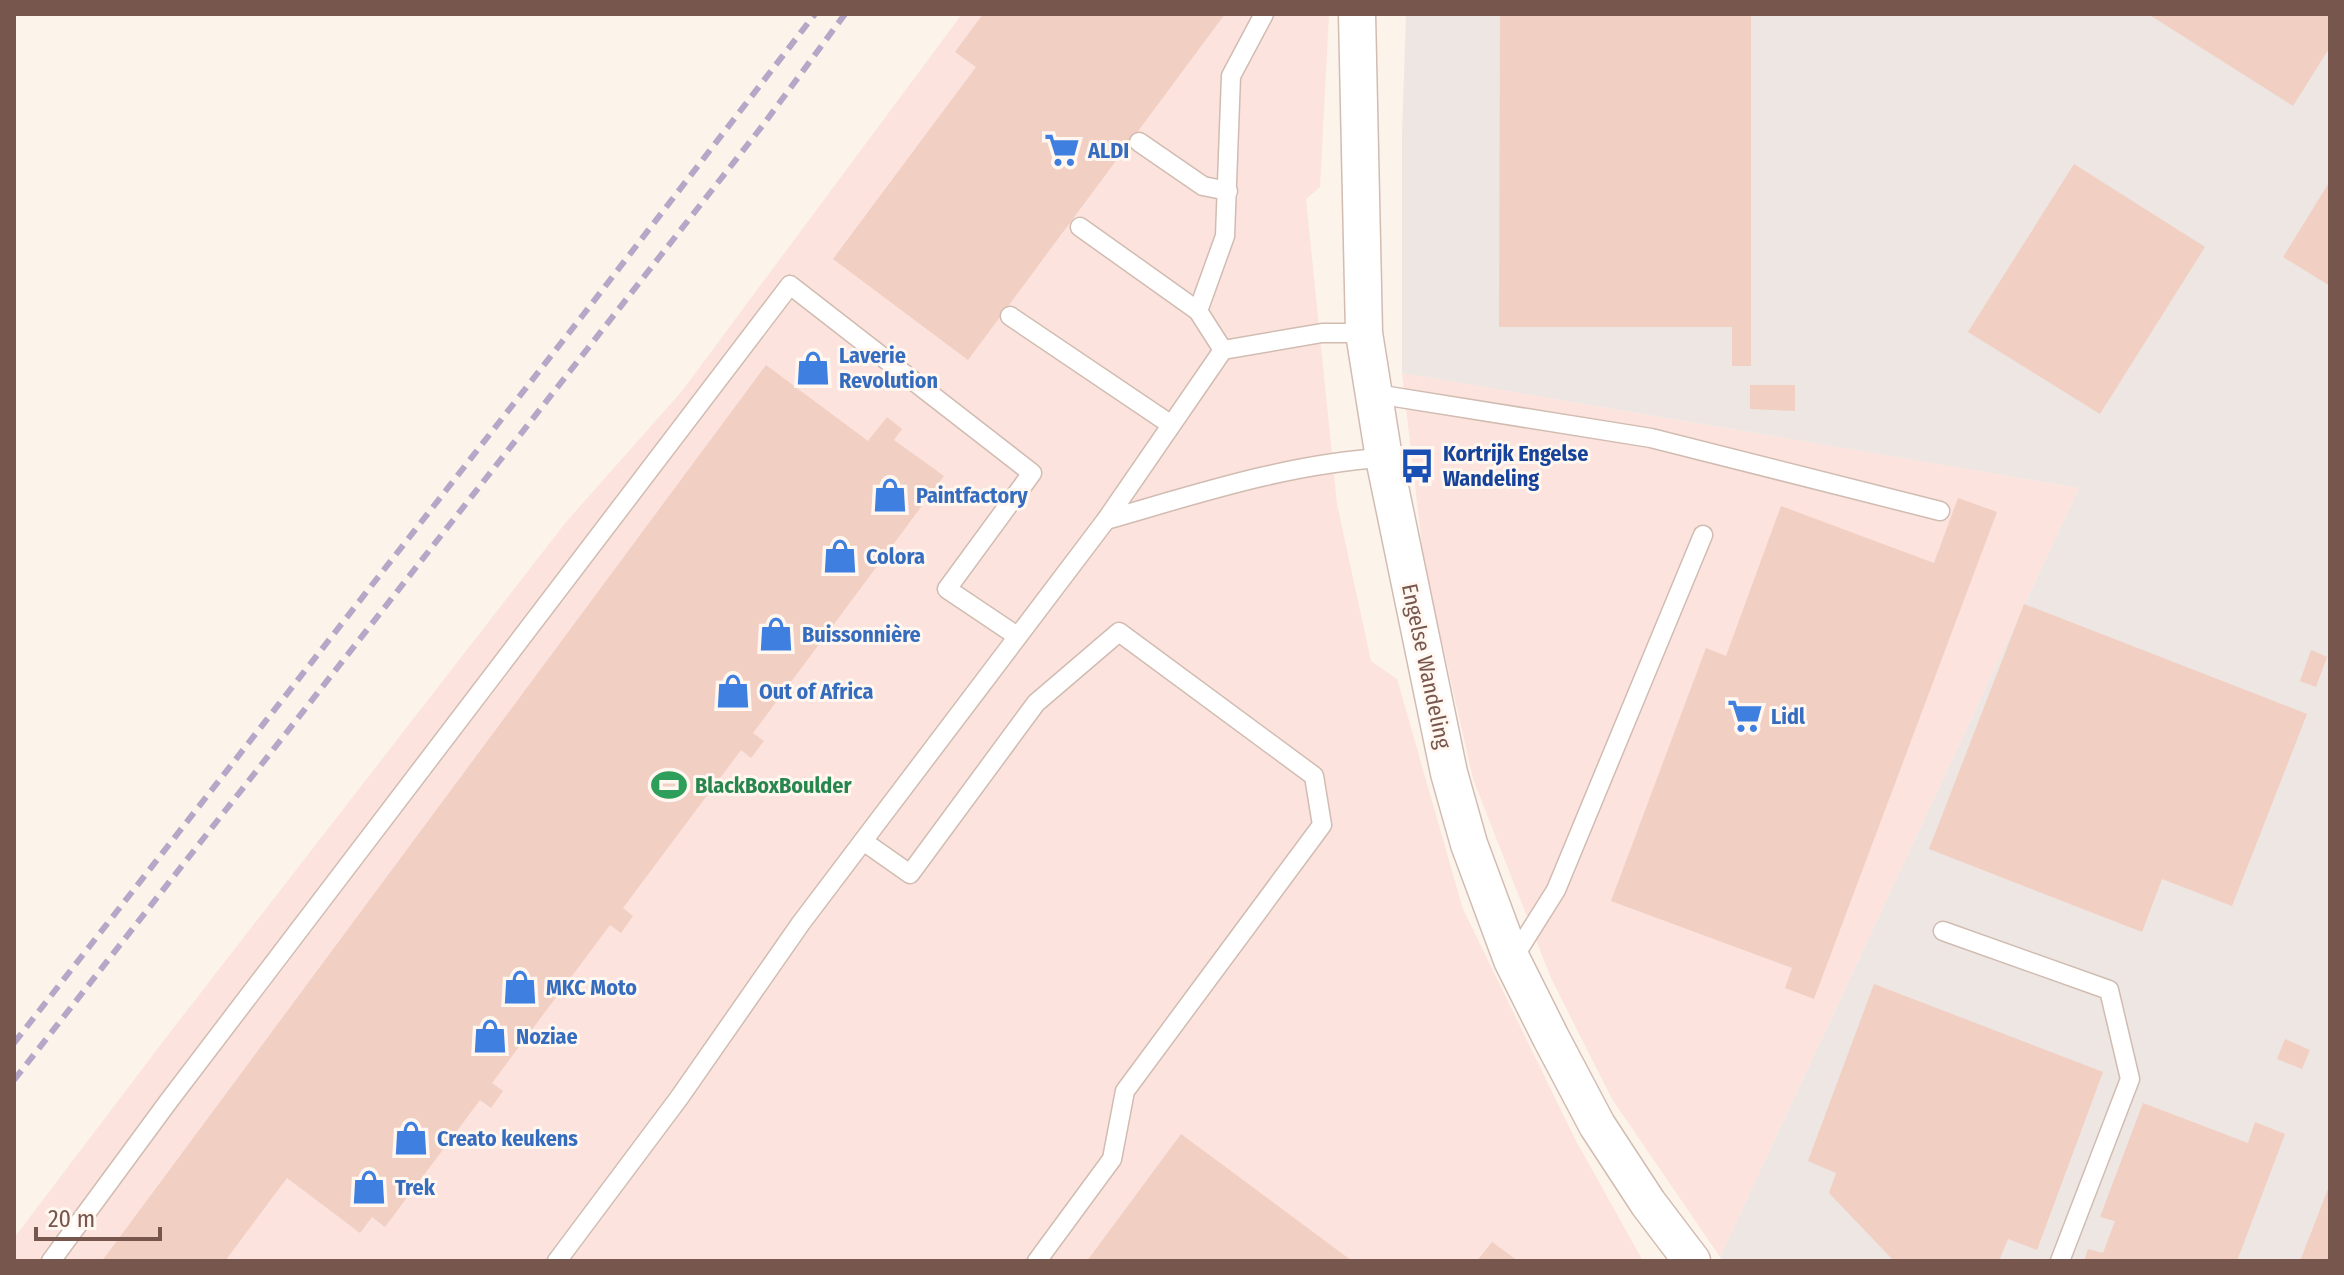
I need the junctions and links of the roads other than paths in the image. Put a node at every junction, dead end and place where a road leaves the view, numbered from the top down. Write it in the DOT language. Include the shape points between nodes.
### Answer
graph roads {
  1 [pos="1264,14"];
  2 [pos="1357,14"];
  3 [pos="1139,142"];
  4 [pos="1228,191"];
  5 [pos="1080,227"];
  6 [pos="1198,311"];
  7 [pos="1010,316"];
  8 [pos="1364,333"];
  9 [pos="1223,350"];
  10 [pos="1376,394"];
  11 [pos="1170,424"];
  12 [pos="1384,458"];
  13 [pos="1940,511"];
  14 [pos="1106,520"];
  15 [pos="1703,535"];
  16 [pos="1017,636"];
  17 [pos="863,841"];
  18 [pos="1943,931"];
  19 [pos="1512,960"];
  20 [pos="51,1261"];
  21 [pos="557,1261"];
  22 [pos="1037,1261"];
  23 [pos="1692,1261"];
  24 [pos="2060,1261"];
  1 -- 4 [label="lane" via="1231,76"];
  2 -- 8 [label="street, Engelse Wandeling"];
  3 -- 4 [label="lane" via="1203,186"];
  4 -- 6 [label="lane" via="1225,236"];
  5 -- 6 [label="lane"];
  6 -- 9 [label="lane"];
  7 -- 11 [label="lane"];
  8 -- 9 [label="lane" via="1322,333"];
  8 -- 10 [label="street, Engelse Wandeling"];
  9 -- 11 [label="lane"];
  10 -- 12 [label="street, Engelse Wandeling"];
  10 -- 13 [label="lane" via="1651,438"];
  11 -- 14 [label="lane"];
  12 -- 14 [label="lane" via="1233,483"];
  12 -- 19 [label="street, Engelse Wandeling" via="1449,773"];
  14 -- 16 [label="lane"];
  15 -- 19 [label="lane" via="1556,890"];
  16 -- 17 [label="lane"];
  16 -- 20 [label="lane" via="947,589 1032,473 790,285"];
  17 -- 21 [label="lane"];
  17 -- 22 [label="lane" via="910,874 1036,703 1119,632 1314,776 1322,825 1125,1091 1112,1159"];
  18 -- 24 [label="lane" via="2109,990 2130,1079"];
  19 -- 23 [label="street, Engelse Wandeling" via="1597,1125"];
}
